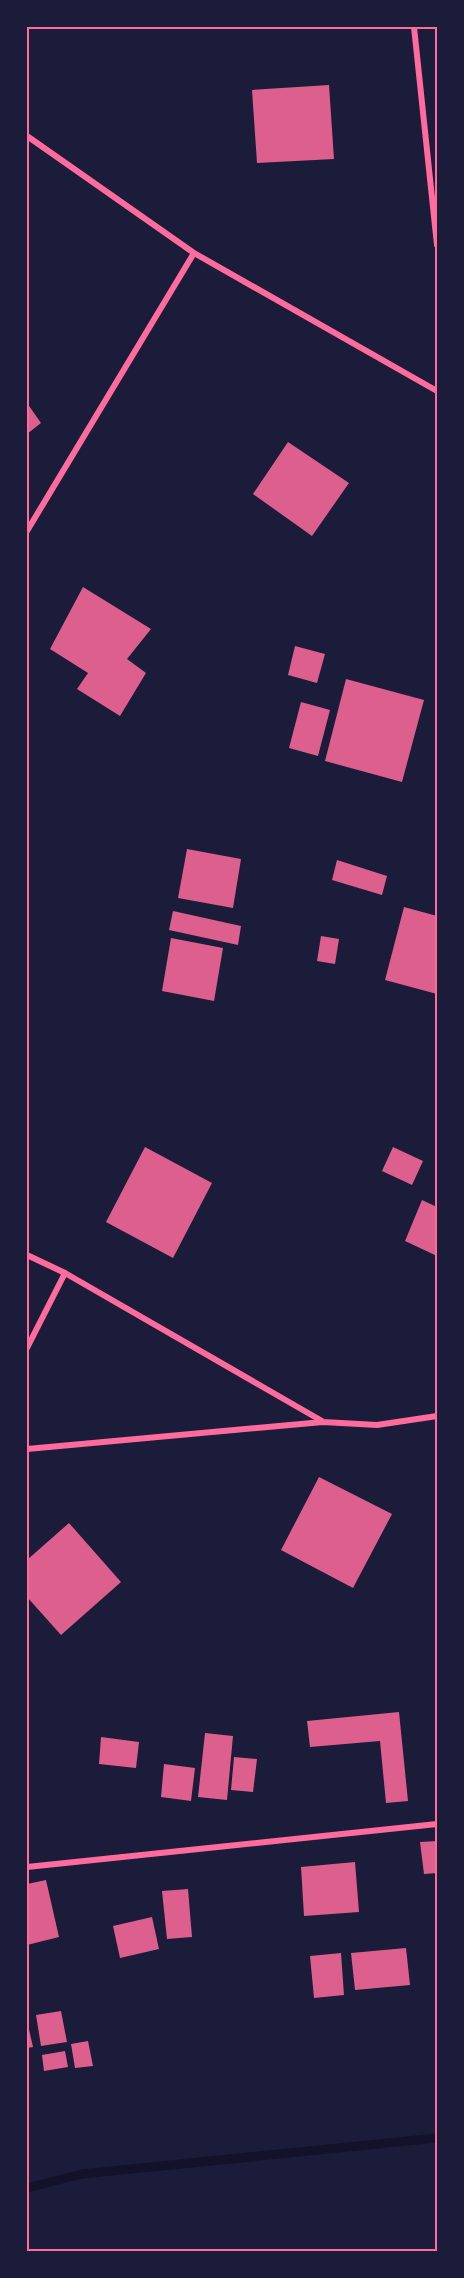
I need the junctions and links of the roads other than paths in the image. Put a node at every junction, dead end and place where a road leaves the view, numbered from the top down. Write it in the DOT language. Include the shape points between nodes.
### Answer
graph roads {
  1 [pos="414,27"];
  2 [pos="27,136"];
  3 [pos="437,245"];
  4 [pos="194,253"];
  5 [pos="437,391"];
  6 [pos="27,531"];
  7 [pos="27,1255"];
  8 [pos="65,1273"];
  9 [pos="27,1348"];
  10 [pos="437,1416"];
  11 [pos="323,1422"];
  12 [pos="27,1449"];
  13 [pos="437,1824"];
  14 [pos="27,1867"];
  1 -- 3 [label="street"];
  2 -- 4 [label="street"];
  4 -- 5 [label="street"];
  4 -- 6 [label="street"];
  7 -- 8 [label="street"];
  8 -- 9 [label="street"];
  8 -- 11 [label="street"];
  10 -- 11 [label="street" via="377,1425"];
  11 -- 12 [label="street"];
  13 -- 14 [label="street"];
}
